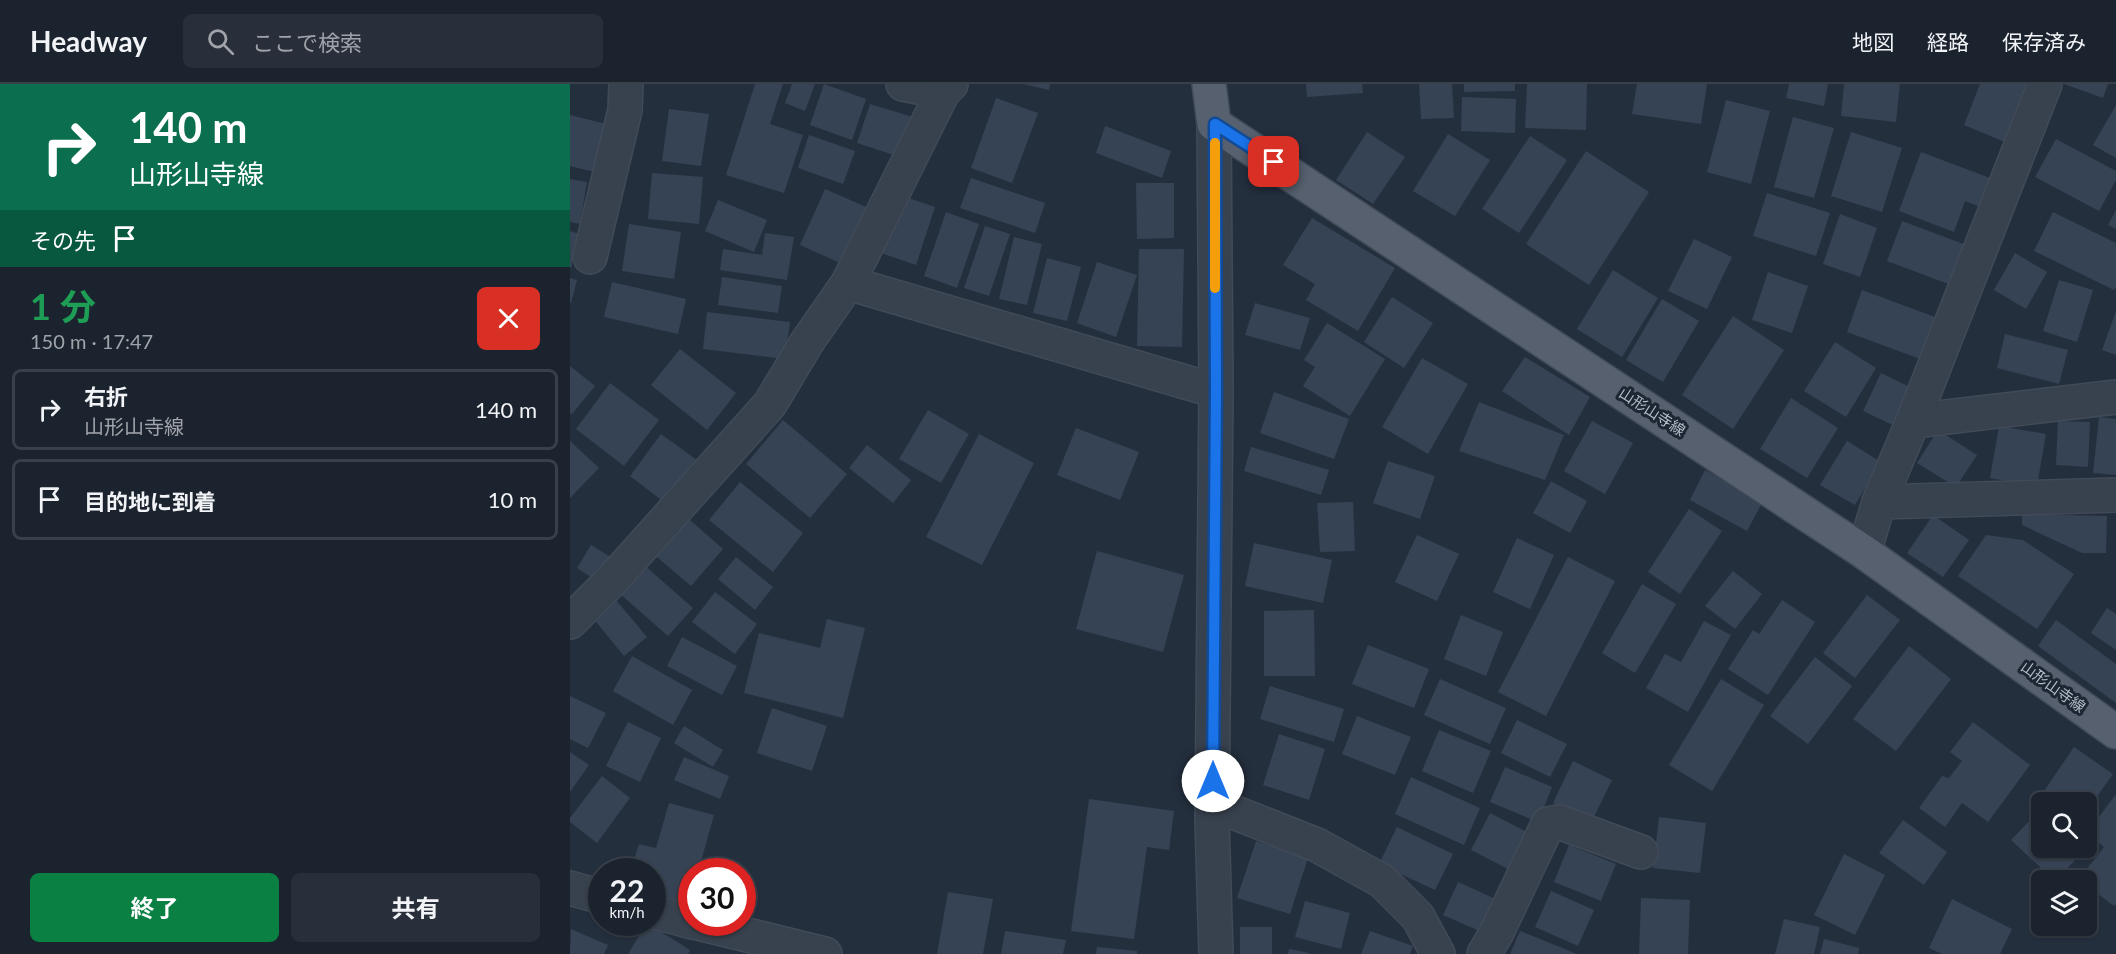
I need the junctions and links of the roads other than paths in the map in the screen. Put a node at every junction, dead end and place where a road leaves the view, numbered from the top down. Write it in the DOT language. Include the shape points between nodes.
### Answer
graph roads {
  1 [pos="626,84"];
  2 [pos="903,84"];
  3 [pos="1209,84"];
  4 [pos="2044,84"];
  5 [pos="947,88"];
  6 [pos="1215,124"];
  7 [pos="590,257"];
  8 [pos="848,283"];
  9 [pos="1216,391"];
  10 [pos="2116,397"];
  11 [pos="1913,422"];
  12 [pos="2116,495"];
  13 [pos="1879,502"];
  14 [pos="1864,552"];
  15 [pos="570,622"];
  16 [pos="2116,732"];
  17 [pos="1213,804"];
  18 [pos="1641,852"];
  19 [pos="570,888"];
  20 [pos="588,893"];
  21 [pos="751,936"];
  22 [pos="825,954"];
  23 [pos="1216,954"];
  24 [pos="1438,954"];
  25 [pos="1484,954"];
  1 -- 7 [label="street" via="625,110"];
  2 -- 5 [label="street"];
  3 -- 6 [label="main road"];
  4 -- 11 [label="street"];
  5 -- 8 [label="street"];
  6 -- 9 [label="street"];
  6 -- 14 [label="main road, 山形山寺線"];
  8 -- 9 [label="street"];
  8 -- 15 [label="street" via="770,404"];
  9 -- 17 [label="street"];
  10 -- 11 [label="street"];
  11 -- 13 [label="street"];
  12 -- 13 [label="street"];
  13 -- 14 [label="street"];
  14 -- 16 [label="main road, 山形山寺線"];
  17 -- 23 [label="street"];
  17 -- 24 [label="street" via="1317,845 1382,881 1418,917"];
  18 -- 25 [label="street" via="1559,822 1548,824"];
  19 -- 20 [label="street"];
  21 -- 22 [label="street"];
}
